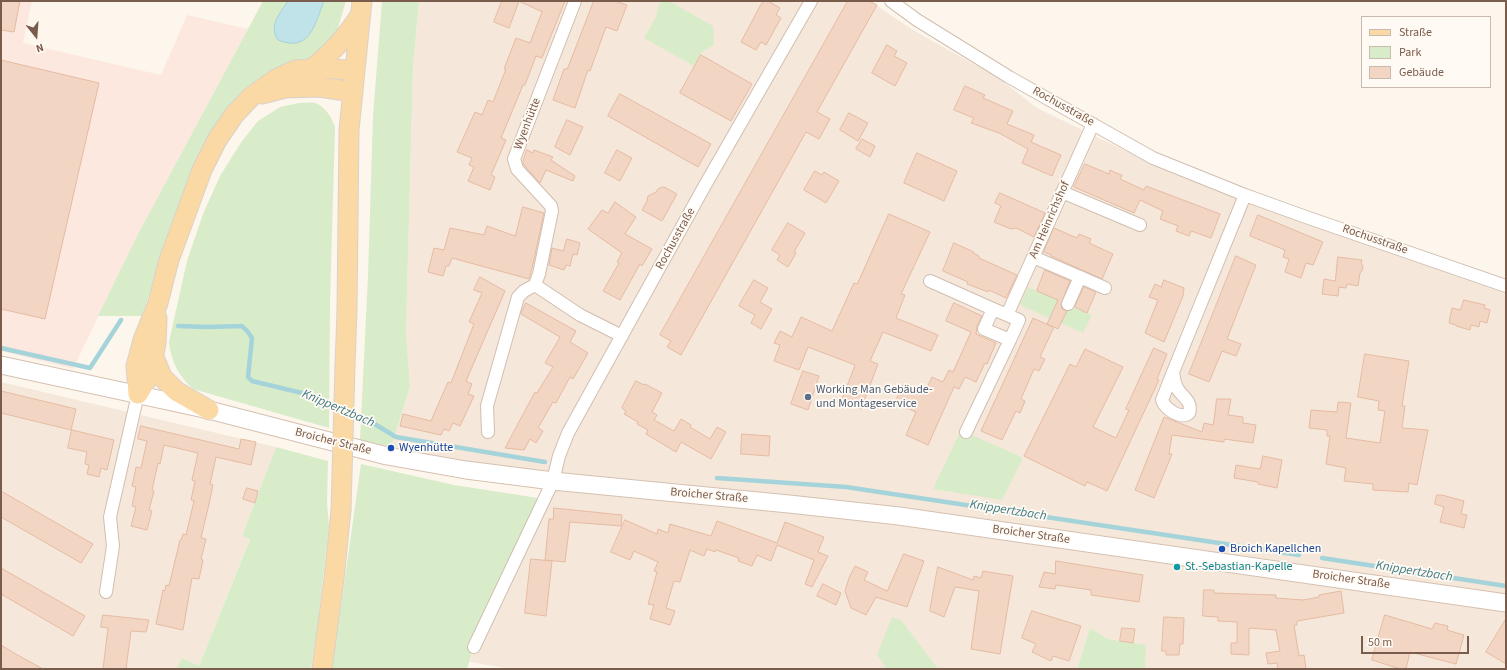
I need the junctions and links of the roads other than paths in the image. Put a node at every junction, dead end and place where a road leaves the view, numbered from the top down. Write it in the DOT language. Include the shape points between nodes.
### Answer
graph roads {
  1 [pos="575,1"];
  2 [pos="811,1"];
  3 [pos="891,1"];
  4 [pos="361,9"];
  5 [pos="313,68"];
  6 [pos="354,71"];
  7 [pos="354,92"];
  8 [pos="252,97"];
  9 [pos="1093,124"];
  10 [pos="1062,192"];
  11 [pos="1245,195"];
  12 [pos="1140,225"];
  13 [pos="1033,257"];
  14 [pos="1080,277"];
  15 [pos="930,281"];
  16 [pos="535,285"];
  17 [pos="1506,286"];
  18 [pos="1105,288"];
  19 [pos="158,303"];
  20 [pos="1068,304"];
  21 [pos="993,309"];
  22 [pos="1007,315"];
  23 [pos="622,336"];
  24 [pos="1010,340"];
  25 [pos="154,357"];
  26 [pos="1,365"];
  27 [pos="1173,372"];
  28 [pos="138,394"];
  29 [pos="209,410"];
  30 [pos="488,432"];
  31 [pos="966,432"];
  32 [pos="553,481"];
  33 [pos="106,592"];
  34 [pos="1506,603"];
  35 [pos="474,647"];
  36 [pos="322,669"];
  1 -- 16 [label="street, Wyenhütte" via="514,159 517,169 551,206 552,211"];
  2 -- 23 [label="street, Rochusstraße"];
  3 -- 9 [label="street, Rochusstraße" via="1009,77"];
  4 -- 5 [label="main road" via="346,36"];
  4 -- 6 [label="main road"];
  5 -- 6 [label="main road"];
  5 -- 8 [label="main road" via="295,70 276,78"];
  6 -- 7 [label="main road"];
  7 -- 8 [label="main road" via="318,87 285,88"];
  7 -- 36 [label="main road, bridge" via="349,130 341,510"];
  8 -- 19 [label="main road" via="234,115 202,170 169,260"];
  9 -- 10 [label="street, Am Heinrichshof"];
  9 -- 11 [label="street, Rochusstraße" via="1153,158"];
  10 -- 12 [label="street"];
  10 -- 13 [label="street, Am Heinrichshof"];
  11 -- 17 [label="street, Rochusstraße"];
  11 -- 27 [label="street"];
  13 -- 14 [label="street"];
  13 -- 22 [label="street, Am Heinrichshof"];
  14 -- 18 [label="street"];
  14 -- 20 [label="street"];
  15 -- 21 [label="street"];
  16 -- 23 [label="street" via="580,315"];
  16 -- 30 [label="street" via="518,297 487,406"];
  19 -- 25 [label="main road"];
  19 -- 28 [label="main road" via="136,366"];
  21 -- 22 [label="street"];
  21 -- 24 [label="street" via="984,328"];
  22 -- 24 [label="street" via="1019,320"];
  23 -- 32 [label="street, Rochusstraße" via="568,433"];
  24 -- 31 [label="street"];
  25 -- 28 [label="main road" via="150,374"];
  25 -- 29 [label="main road" via="162,377 176,391"];
  26 -- 28 [label="street, Broicher Straße"];
  28 -- 29 [label="street, Broicher Straße"];
  28 -- 33 [label="street" via="110,517 113,546"];
  29 -- 32 [label="street, Broicher Straße" via="387,456 466,470"];
  32 -- 34 [label="street, Broicher Straße" via="899,516"];
  32 -- 35 [label="street"];
}
